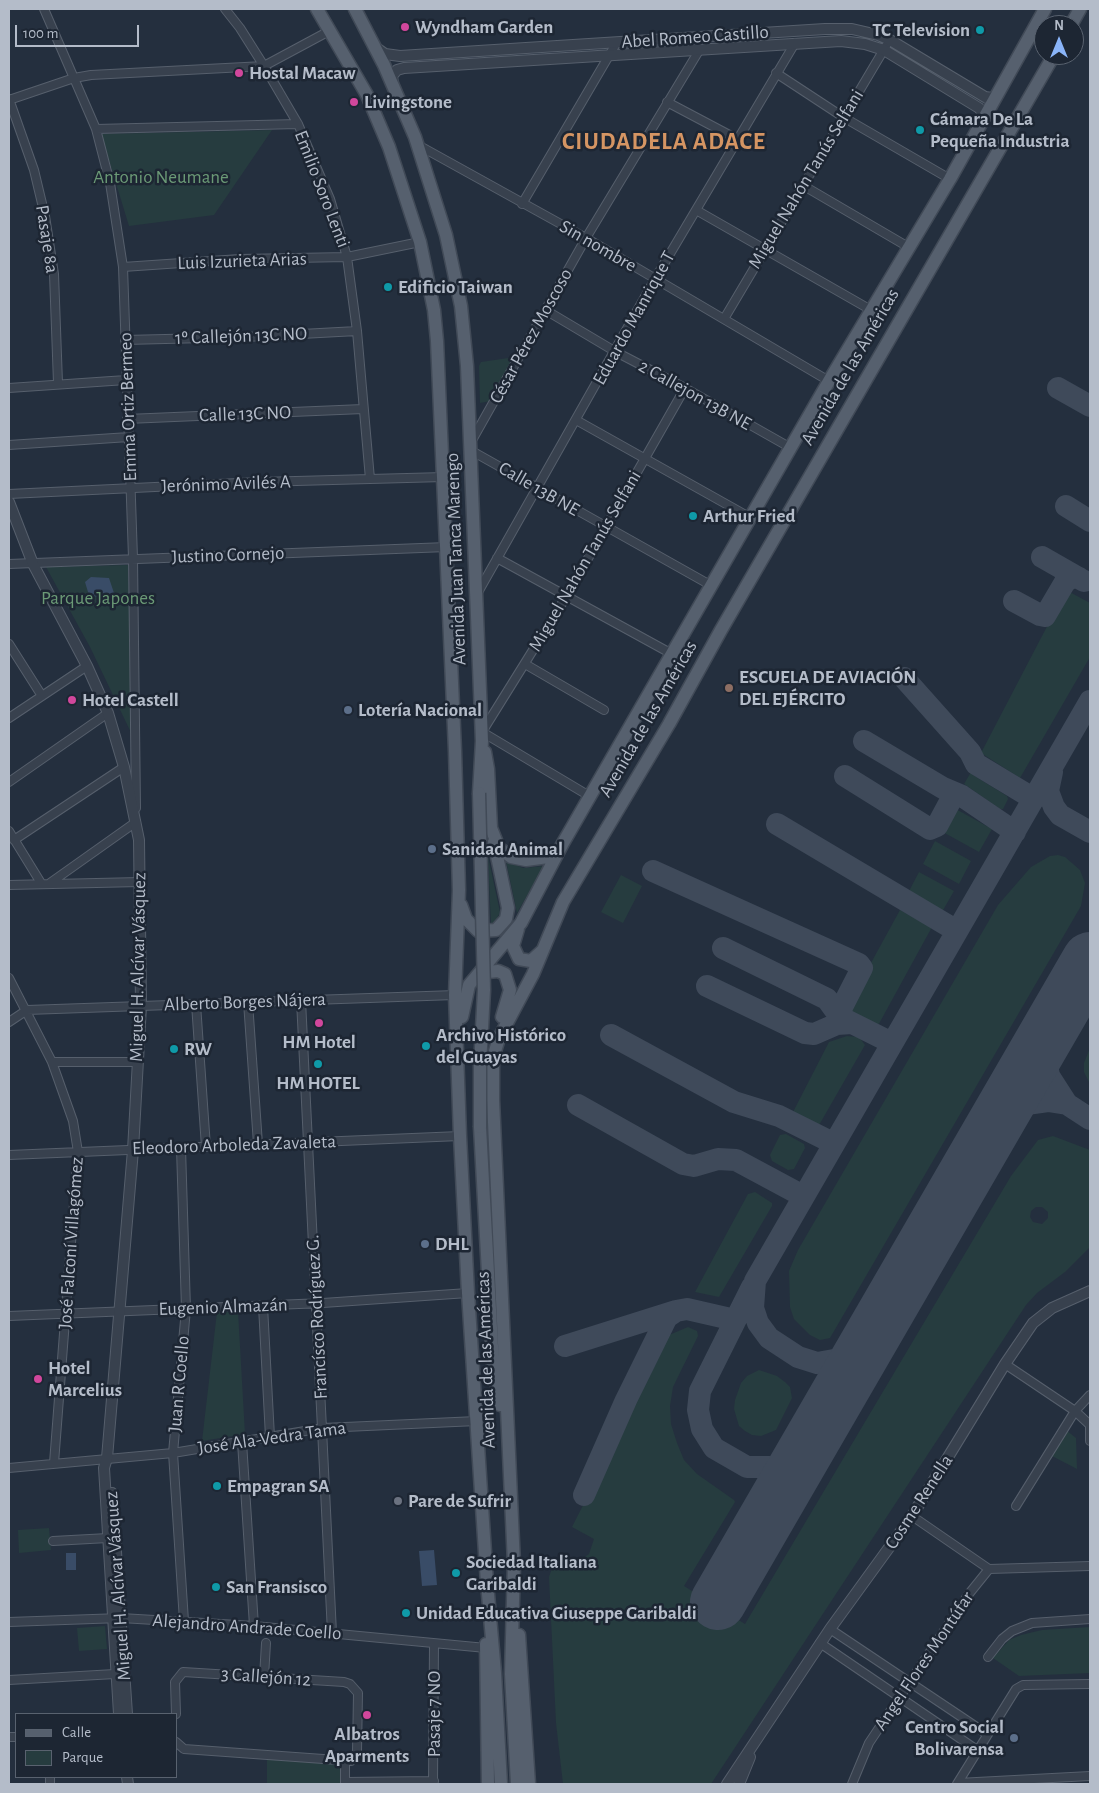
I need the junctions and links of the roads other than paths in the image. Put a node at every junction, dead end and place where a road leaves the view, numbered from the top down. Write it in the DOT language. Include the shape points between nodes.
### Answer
graph roads {
  1 [pos="44,9"];
  2 [pos="224,9"];
  3 [pos="317,9"];
  4 [pos="355,9"];
  5 [pos="1044,9"];
  6 [pos="331,30"];
  7 [pos="890,40"];
  8 [pos="617,42"];
  9 [pos="795,43"];
  10 [pos="375,47"];
  11 [pos="700,49"];
  12 [pos="884,50"];
  13 [pos="610,54"];
  14 [pos="1048,65"];
  15 [pos="264,66"];
  16 [pos="776,73"];
  17 [pos="74,78"];
  18 [pos="393,84"];
  19 [pos="998,94"];
  20 [pos="9,100"];
  21 [pos="668,102"];
  22 [pos="843,117"];
  23 [pos="982,121"];
  24 [pos="298,124"];
  25 [pos="96,128"];
  26 [pos="737,139"];
  27 [pos="418,145"];
  28 [pos="950,179"];
  29 [pos="804,186"];
  30 [pos="522,204"];
  31 [pos="696,210"];
  32 [pos="586,238"];
  33 [pos="420,242"];
  34 [pos="910,248"];
  35 [pos="764,250"];
  36 [pos="347,257"];
  37 [pos="123,267"];
  38 [pos="655,279"];
  39 [pos="872,310"];
  40 [pos="547,311"];
  41 [pos="724,319"];
  42 [pos="357,331"];
  43 [pos="125,340"];
  44 [pos="616,352"];
  45 [pos="126,380"];
  46 [pos="829,381"];
  47 [pos="58,383"];
  48 [pos="9,388"];
  49 [pos="685,388"];
  50 [pos="363,409"];
  51 [pos="128,420"];
  52 [pos="576,420"];
  53 [pos="129,438"];
  54 [pos="9,445"];
  55 [pos="470,447"];
  56 [pos="791,448"];
  57 [pos="643,457"];
  58 [pos="444,477"];
  59 [pos="370,479"];
  60 [pos="131,488"];
  61 [pos="537,488"];
  62 [pos="9,494"];
  63 [pos="9,502"];
  64 [pos="750,518"];
  65 [pos="606,527"];
  66 [pos="447,547"];
  67 [pos="133,558"];
  68 [pos="497,558"];
  69 [pos="9,564"];
  70 [pos="33,564"];
  71 [pos="712,586"];
  72 [pos="476,596"];
  73 [pos="566,597"];
  74 [pos="9,644"];
  75 [pos="672,654"];
  76 [pos="525,664"];
  77 [pos="87,666"];
  78 [pos="42,696"];
  79 [pos="604,710"];
  80 [pos="108,713"];
  81 [pos="9,718"];
  82 [pos="482,736"];
  83 [pos="124,767"];
  84 [pos="9,782"];
  85 [pos="591,797"];
  86 [pos="136,820"];
  87 [pos="491,828"];
  88 [pos="9,832"];
  89 [pos="14,840"];
  90 [pos="563,843"];
  91 [pos="140,882"];
  92 [pos="41,883"];
  93 [pos="50,883"];
  94 [pos="9,885"];
  95 [pos="458,890"];
  96 [pos="521,923"];
  97 [pos="542,951"];
  98 [pos="9,978"];
  99 [pos="460,996"];
  100 [pos="301,1000"];
  101 [pos="248,1002"];
  102 [pos="196,1004"];
  103 [pos="141,1006"];
  104 [pos="27,1010"];
  105 [pos="9,1022"];
  106 [pos="493,1058"];
  107 [pos="52,1062"];
  108 [pos="137,1062"];
  109 [pos="480,1127"];
  110 [pos="460,1136"];
  111 [pos="308,1142"];
  112 [pos="258,1144"];
  113 [pos="206,1146"];
  114 [pos="181,1148"];
  115 [pos="133,1150"];
  116 [pos="78,1152"];
  117 [pos="9,1155"];
  118 [pos="497,1188"];
  119 [pos="486,1230"];
  120 [pos="1090,1291"];
  121 [pos="468,1293"];
  122 [pos="316,1304"];
  123 [pos="263,1306"];
  124 [pos="186,1309"];
  125 [pos="118,1312"];
  126 [pos="67,1314"];
  127 [pos="9,1316"];
  128 [pos="1005,1364"];
  129 [pos="1090,1395"];
  130 [pos="1075,1411"];
  131 [pos="477,1421"];
  132 [pos="323,1428"];
  133 [pos="270,1437"];
  134 [pos="1090,1441"];
  135 [pos="242,1442"];
  136 [pos="173,1453"];
  137 [pos="107,1458"];
  138 [pos="509,1462"];
  139 [pos="54,1463"];
  140 [pos="9,1468"];
  141 [pos="1016,1506"];
  142 [pos="912,1516"];
  143 [pos="108,1538"];
  144 [pos="53,1541"];
  145 [pos="1090,1566"];
  146 [pos="989,1569"];
  147 [pos="514,1581"];
  148 [pos="487,1583"];
  149 [pos="116,1618"];
  150 [pos="1090,1619"];
  151 [pos="184,1621"];
  152 [pos="9,1622"];
  153 [pos="254,1626"];
  154 [pos="830,1629"];
  155 [pos="332,1633"];
  156 [pos="266,1643"];
  157 [pos="820,1643"];
  158 [pos="434,1644"];
  159 [pos="486,1648"];
  160 [pos="988,1657"];
  161 [pos="115,1674"];
  162 [pos="264,1677"];
  163 [pos="9,1680"];
  164 [pos="909,1681"];
  165 [pos="1090,1684"];
  166 [pos="898,1696"];
  167 [pos="119,1713"];
  168 [pos="127,1713"];
  169 [pos="176,1713"];
  170 [pos="762,1731"];
  171 [pos="987,1734"];
  172 [pos="178,1744"];
  173 [pos="977,1750"];
  174 [pos="345,1761"];
  175 [pos="1090,1776"];
  176 [pos="1063,1781"];
  177 [pos="345,1783"];
  178 [pos="433,1783"];
  179 [pos="488,1784"];
  180 [pos="501,1784"];
  181 [pos="517,1784"];
  182 [pos="529,1784"];
  183 [pos="727,1784"];
  184 [pos="739,1784"];
  185 [pos="852,1784"];
  186 [pos="958,1784"];
  1 -- 17 [label="street, Emma Ortiz Bermeo"];
  2 -- 15 [label="street, Emilio Soro Lenti"];
  3 -- 6 [label="main road, Avenida Juan Tanca Marengo"];
  4 -- 10 [label="main road, Avenida Juan Tanca Marengo"];
  5 -- 19 [label="main road, Avenida de las Américas"];
  6 -- 15 [label="street"];
  6 -- 33 [label="main road, Avenida Juan Tanca Marengo" via="367,95 389,147"];
  7 -- 8 [label="street, Abel Romeo Castillo" via="864,31 832,29"];
  7 -- 12 [label="street, Miguel Nahón Tanús Selfani"];
  7 -- 19 [label="street, Abel Romeo Castillo" via="985,97 992,98"];
  8 -- 10 [label="street, Abel Romeo Castillo" via="396,56"];
  8 -- 13 [label="street"];
  9 -- 11 [label="street, Abel Romeo Castillo"];
  9 -- 12 [label="street, Abel Romeo Castillo" via="854,42"];
  9 -- 16 [label="street, Eduardo Manrique T"];
  10 -- 18 [label="main road, Avenida Juan Tanca Marengo"];
  11 -- 13 [label="street, Abel Romeo Castillo"];
  11 -- 21 [label="street, César Pérez Moscoso"];
  12 -- 22 [label="street, Miguel Nahón Tanús Selfani"];
  12 -- 23 [label="street, Abel Romeo Castillo" via="980,108"];
  13 -- 18 [label="street, Abel Romeo Castillo" via="404,68 392,76"];
  13 -- 30 [label="street"];
  14 -- 97 [label="main road, Avenida de las Américas" via="563,902"];
  15 -- 17 [label="street"];
  15 -- 24 [label="street, Emilio Soro Lenti"];
  16 -- 22 [label="street"];
  16 -- 26 [label="street, Eduardo Manrique T"];
  17 -- 20 [label="street"];
  17 -- 25 [label="street, Emma Ortiz Bermeo"];
  18 -- 27 [label="main road, Avenida Juan Tanca Marengo"];
  19 -- 23 [label="main road, Avenida de las Américas"];
  20 -- 47 [label="street, Pasaje 8a" via="34,170 45,216 54,274"];
  21 -- 26 [label="street"];
  21 -- 32 [label="street, César Pérez Moscoso"];
  22 -- 28 [label="street"];
  22 -- 29 [label="street, Miguel Nahón Tanús Selfani"];
  23 -- 28 [label="main road, Avenida de las Américas"];
  24 -- 25 [label="street"];
  24 -- 36 [label="street, Emilio Soro Lenti" via="330,199"];
  25 -- 37 [label="street, Emma Ortiz Bermeo" via="110,183"];
  26 -- 31 [label="street, Eduardo Manrique T"];
  27 -- 30 [label="street, Sin nombre"];
  27 -- 55 [label="main road, Avenida Juan Tanca Marengo" via="446,235 461,306"];
  28 -- 34 [label="main road, Avenida de las Américas"];
  29 -- 34 [label="street"];
  29 -- 35 [label="street, Miguel Nahón Tanús Selfani"];
  30 -- 32 [label="street, Sin nombre"];
  31 -- 35 [label="street"];
  31 -- 38 [label="street, Eduardo Manrique T"];
  32 -- 38 [label="street, Sin nombre"];
  32 -- 40 [label="street, César Pérez Moscoso"];
  33 -- 36 [label="street, Luis Izurieta Arias"];
  33 -- 58 [label="main road, Avenida Juan Tanca Marengo" via="434,310"];
  34 -- 39 [label="main road, Avenida de las Américas"];
  35 -- 39 [label="street"];
  35 -- 41 [label="street, Miguel Nahón Tanús Selfani"];
  36 -- 37 [label="street, Luis Izurieta Arias"];
  36 -- 42 [label="street, Emilio Soro Lenti"];
  37 -- 43 [label="street, Emma Ortiz Bermeo"];
  38 -- 41 [label="street, Sin nombre"];
  38 -- 44 [label="street, Eduardo Manrique T"];
  39 -- 46 [label="main road, Avenida de las Américas"];
  40 -- 44 [label="street, 2 Callejon 13B NE"];
  40 -- 55 [label="street, César Pérez Moscoso"];
  41 -- 46 [label="street, Sin nombre"];
  42 -- 43 [label="street, 1º Callejón 13C NO"];
  42 -- 50 [label="street, Emilio Soro Lenti"];
  43 -- 45 [label="street, Emma Ortiz Bermeo"];
  44 -- 49 [label="street, 2 Callejon 13B NE"];
  44 -- 52 [label="street, Eduardo Manrique T"];
  45 -- 47 [label="street"];
  45 -- 51 [label="street, Emma Ortiz Bermeo"];
  46 -- 56 [label="main road, Avenida de las Américas"];
  47 -- 48 [label="street"];
  49 -- 56 [label="street, 2 Callejon 13B NE"];
  49 -- 57 [label="street, Miguel Nahón Tanús Selfani"];
  50 -- 51 [label="street, Calle 13C NO"];
  50 -- 59 [label="street, Emilio Soro Lenti"];
  51 -- 53 [label="street, Emma Ortiz Bermeo"];
  52 -- 57 [label="street"];
  52 -- 61 [label="street, Eduardo Manrique T"];
  53 -- 54 [label="street"];
  53 -- 60 [label="street, Emma Ortiz Bermeo"];
  55 -- 61 [label="street, Calle 13B NE"];
  55 -- 72 [label="main road, Avenida Juan Tanca Marengo"];
  56 -- 64 [label="main road, Avenida de las Américas"];
  57 -- 64 [label="street"];
  57 -- 65 [label="street, Miguel Nahón Tanús Selfani"];
  58 -- 59 [label="street, Jerónimo Avilés A"];
  58 -- 66 [label="main road, Avenida Juan Tanca Marengo"];
  59 -- 60 [label="street, Jerónimo Avilés A"];
  60 -- 62 [label="street, Jerónimo Avilés A"];
  60 -- 67 [label="street, Emma Ortiz Bermeo"];
  61 -- 65 [label="street, Calle 13B NE"];
  61 -- 68 [label="street, Eduardo Manrique T"];
  63 -- 70 [label="street, Miguel H. Alcívar Vásquez"];
  64 -- 71 [label="main road, Avenida de las Américas"];
  65 -- 71 [label="street, Calle 13B NE"];
  65 -- 73 [label="street, Miguel Nahón Tanús Selfani"];
  66 -- 67 [label="street, Justino Cornejo"];
  66 -- 95 [label="main road, Avenida Juan Tanca Marengo"];
  67 -- 70 [label="street, Justino Cornejo"];
  67 -- 86 [label="street, Emma Ortiz Bermeo"];
  68 -- 72 [label="street, Eduardo Manrique T"];
  68 -- 73 [label="street"];
  69 -- 70 [label="street, Justino Cornejo"];
  70 -- 77 [label="street, Miguel H. Alcívar Vásquez"];
  71 -- 75 [label="main road, Avenida de las Américas"];
  72 -- 82 [label="main road, Avenida Juan Tanca Marengo"];
  73 -- 75 [label="street"];
  73 -- 76 [label="street, Miguel Nahón Tanús Selfani"];
  74 -- 78 [label="street"];
  75 -- 85 [label="main road, Avenida de las Américas"];
  76 -- 79 [label="street"];
  76 -- 82 [label="street, Miguel Nahón Tanús Selfani"];
  77 -- 78 [label="street"];
  77 -- 80 [label="street, Miguel H. Alcívar Vásquez"];
  78 -- 81 [label="street"];
  80 -- 83 [label="street, Miguel H. Alcívar Vásquez"];
  80 -- 84 [label="street"];
  82 -- 85 [label="street"];
  82 -- 87 [label="main road" via="488,769"];
  82 -- 109 [label="main road, Avenida Juan Tanca Marengo, bridge" via="479,793 484,981"];
  83 -- 86 [label="street, Miguel H. Alcívar Vásquez"];
  83 -- 89 [label="street"];
  85 -- 90 [label="main road, Avenida de las Américas"];
  86 -- 91 [label="street, Miguel H. Alcívar Vásquez"];
  86 -- 93 [label="street"];
  87 -- 90 [label="main road" via="499,848 518,859 548,857"];
  87 -- 95 [label="main road" via="508,908 504,924 490,932 475,929 463,913"];
  88 -- 89 [label="street"];
  89 -- 92 [label="street"];
  90 -- 96 [label="main road, Avenida de las Américas"];
  91 -- 93 [label="street"];
  91 -- 103 [label="street, Miguel H. Alcívar Vásquez"];
  92 -- 93 [label="street"];
  92 -- 94 [label="street"];
  95 -- 99 [label="main road, Avenida Juan Tanca Marengo"];
  96 -- 97 [label="main road" via="514,941 516,956 527,962 536,959"];
  96 -- 99 [label="main road, Avenida de las Américas"];
  97 -- 106 [label="main road, Avenida de las Américas" via="503,1027"];
  98 -- 104 [label="street, José Falconí Villagómez"];
  99 -- 100 [label="street, Alberto Borges Nájera"];
  99 -- 106 [label="main road" via="488,972 502,972 508,980 509,996"];
  99 -- 110 [label="main road, Avenida de las Américas" via="457,1067"];
  100 -- 101 [label="street, Alberto Borges Nájera"];
  100 -- 111 [label="street, Francísco Rodríguez G."];
  101 -- 102 [label="street, Alberto Borges Nájera"];
  101 -- 112 [label="street"];
  102 -- 103 [label="street, Alberto Borges Nájera"];
  102 -- 113 [label="street"];
  103 -- 104 [label="street, Alberto Borges Nájera"];
  103 -- 108 [label="street, Miguel H. Alcívar Vásquez"];
  104 -- 105 [label="street"];
  104 -- 107 [label="street, José Falconí Villagómez"];
  106 -- 118 [label="main road, Avenida de las Américas"];
  107 -- 108 [label="street"];
  107 -- 116 [label="street, José Falconí Villagómez" via="73,1121"];
  108 -- 115 [label="street, Miguel H. Alcívar Vásquez"];
  109 -- 119 [label="main road, Avenida de las Américas"];
  110 -- 111 [label="street, Eleodoro Arboleda Zavaleta"];
  110 -- 121 [label="main road, Avenida de las Américas"];
  111 -- 112 [label="street, Eleodoro Arboleda Zavaleta"];
  111 -- 122 [label="street, Francísco Rodríguez G."];
  112 -- 113 [label="street, Eleodoro Arboleda Zavaleta"];
  113 -- 114 [label="street, Eleodoro Arboleda Zavaleta"];
  114 -- 115 [label="street, Eleodoro Arboleda Zavaleta"];
  114 -- 124 [label="street, Juan R Coello"];
  115 -- 116 [label="street, Eleodoro Arboleda Zavaleta"];
  115 -- 125 [label="street, Miguel H. Alcívar Vásquez"];
  116 -- 117 [label="street, Eleodoro Arboleda Zavaleta"];
  116 -- 126 [label="street, José Falconí Villagómez"];
  118 -- 119 [label="main road"];
  118 -- 138 [label="main road, Avenida de las Américas"];
  119 -- 138 [label="main road, Avenida de las Américas" via="493,1364"];
  120 -- 128 [label="street, Cosme Renella" via="1041,1316"];
  121 -- 122 [label="street, Eugenio Almazán"];
  121 -- 131 [label="main road, Avenida de las Américas"];
  122 -- 123 [label="street, Eugenio Almazán"];
  122 -- 132 [label="street, Francísco Rodríguez G."];
  123 -- 124 [label="street, Eugenio Almazán"];
  123 -- 133 [label="street"];
  124 -- 125 [label="street, Eugenio Almazán"];
  124 -- 136 [label="street, Juan R Coello"];
  125 -- 126 [label="street, Eugenio Almazán"];
  125 -- 137 [label="street, Miguel H. Alcívar Vásquez"];
  126 -- 127 [label="street, Eugenio Almazán"];
  126 -- 139 [label="street, José Falconí Villagómez"];
  128 -- 130 [label="street"];
  128 -- 142 [label="street, Cosme Renella"];
  129 -- 130 [label="street"];
  130 -- 134 [label="street" via="1090,1425"];
  130 -- 141 [label="street"];
  131 -- 132 [label="street, José Ala-Vedra Tama"];
  131 -- 148 [label="main road, Avenida de las Américas"];
  132 -- 133 [label="street, José Ala-Vedra Tama"];
  132 -- 155 [label="street, Francísco Rodríguez G."];
  133 -- 135 [label="street, José Ala-Vedra Tama"];
  135 -- 136 [label="street, José Ala-Vedra Tama"];
  135 -- 153 [label="street"];
  136 -- 137 [label="street, José Ala-Vedra Tama"];
  136 -- 151 [label="street, Juan R Coello"];
  137 -- 139 [label="street, José Ala-Vedra Tama"];
  137 -- 143 [label="street, Miguel H. Alcívar Vásquez" via="104,1468"];
  137 -- 149 [label="street, Miguel H. Alcívar Vásquez"];
  138 -- 147 [label="main road, Avenida de las Américas"];
  139 -- 140 [label="street, José Ala-Vedra Tama"];
  142 -- 146 [label="street"];
  142 -- 154 [label="street, Cosme Renella"];
  143 -- 144 [label="street"];
  143 -- 149 [label="street, Miguel H. Alcívar Vásquez"];
  145 -- 146 [label="street"];
  146 -- 164 [label="street, Angel Flores Montúfar"];
  147 -- 181 [label="main road, Avenida de las Américas" via="511,1674"];
  147 -- 182 [label="main road"];
  148 -- 159 [label="main road"];
  148 -- 180 [label="main road, Avenida de las Américas" via="496,1673"];
  149 -- 151 [label="street, Alejandro Andrade Coello"];
  149 -- 152 [label="street, Alejandro Andrade Coello"];
  149 -- 161 [label="street, Miguel H. Alcívar Vásquez"];
  149 -- 168 [label="street, Miguel H. Alcívar Vásquez"];
  150 -- 160 [label="street" via="1032,1623 1002,1639"];
  151 -- 153 [label="street, Alejandro Andrade Coello"];
  153 -- 155 [label="street, Alejandro Andrade Coello"];
  154 -- 157 [label="street, Cosme Renella"];
  154 -- 164 [label="street"];
  155 -- 158 [label="street, Alejandro Andrade Coello"];
  156 -- 162 [label="street"];
  157 -- 166 [label="street"];
  157 -- 170 [label="street, Cosme Renella"];
  158 -- 159 [label="street, Alejandro Andrade Coello"];
  158 -- 178 [label="street, Pasaje 7 NO"];
  159 -- 179 [label="main road"];
  161 -- 163 [label="street"];
  161 -- 167 [label="street, Miguel H. Alcívar Vásquez"];
  162 -- 169 [label="street, 3 Callejón 12" via="183,1672 175,1682"];
  162 -- 174 [label="street, 3 Callejón 12" via="350,1684 358,1694 357,1752 351,1761"];
  164 -- 166 [label="street, Angel Flores Montúfar"];
  164 -- 171 [label="street"];
  165 -- 171 [label="street" via="1023,1684 1012,1694"];
  166 -- 173 [label="street"];
  166 -- 185 [label="street, Angel Flores Montúfar" via="869,1743"];
  170 -- 183 [label="street, Cosme Renella"];
  170 -- 184 [label="street, Cosme Renella"];
  171 -- 173 [label="street"];
  172 -- 174 [label="street" via="184,1749"];
  173 -- 186 [label="street"];
  174 -- 177 [label="street"];
  175 -- 176 [label="street"];
  176 -- 186 [label="street"];
  177 -- 178 [label="street"];
}
